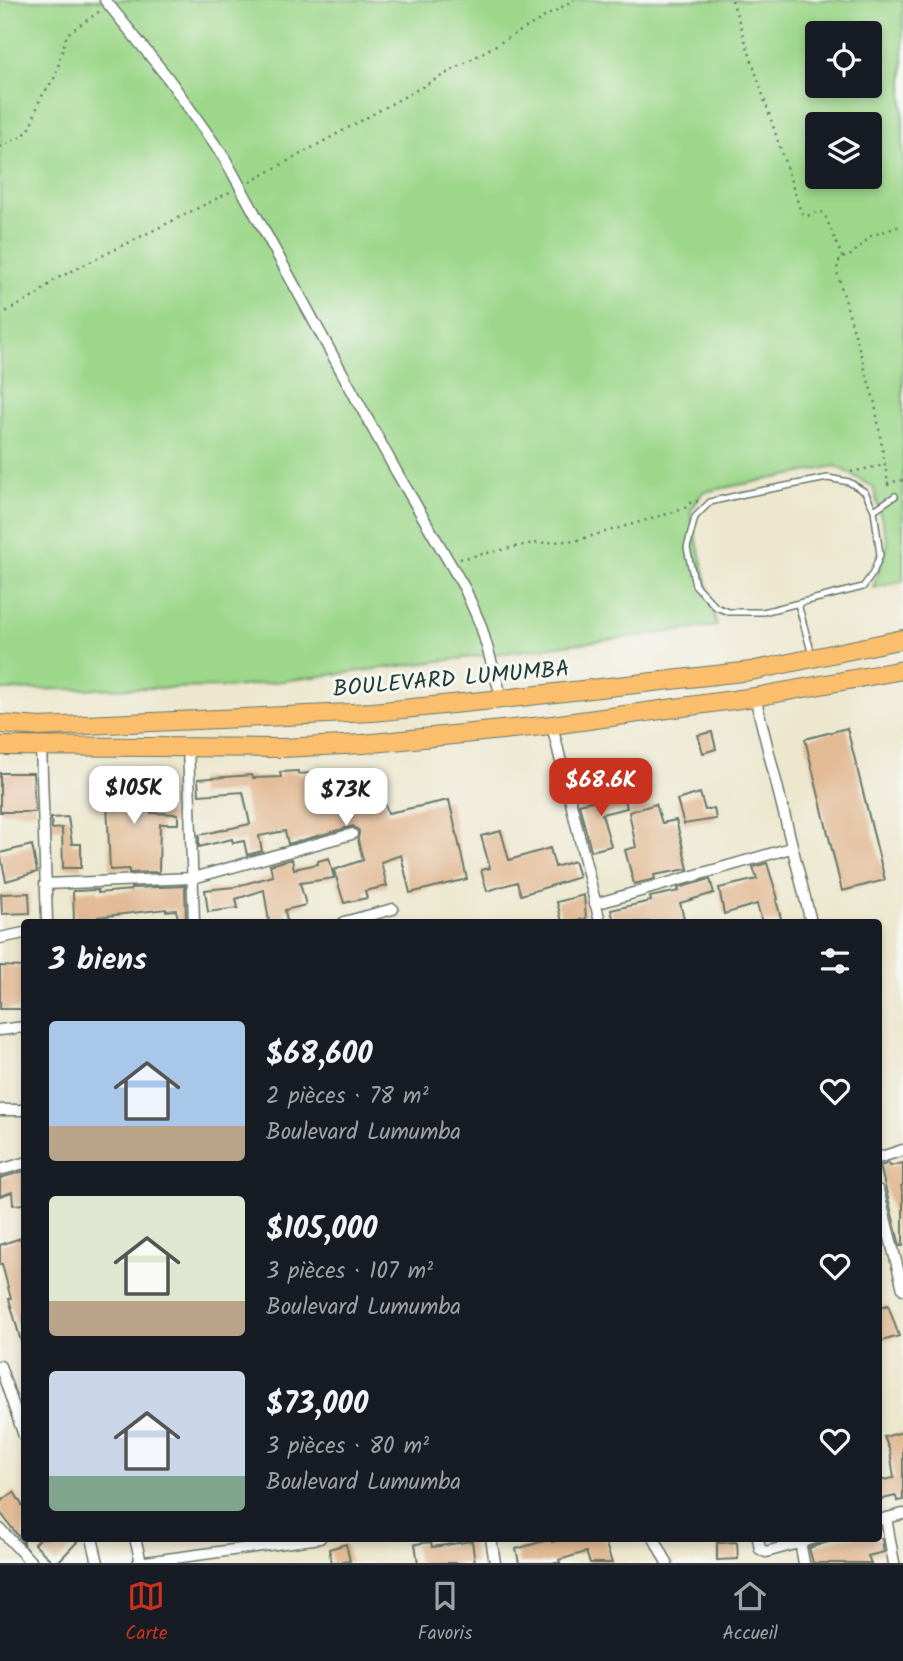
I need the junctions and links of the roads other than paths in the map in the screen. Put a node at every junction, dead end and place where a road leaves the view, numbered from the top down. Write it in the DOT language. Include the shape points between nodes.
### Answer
graph roads {
  1 [pos="107,2"];
  2 [pos="895,496"];
  3 [pos="874,510"];
  4 [pos="798,604"];
  5 [pos="903,639"];
  6 [pos="813,659"];
  7 [pos="903,670"];
  8 [pos="755,696"];
  9 [pos="502,699"];
  10 [pos="0,724"];
  11 [pos="552,725"];
  12 [pos="0,746"];
  13 [pos="41,746"];
  14 [pos="188,747"];
  15 [pos="352,834"];
  16 [pos="791,848"];
  17 [pos="194,878"];
  18 [pos="45,884"];
  19 [pos="595,904"];
  20 [pos="393,909"];
  21 [pos="47,919"];
  22 [pos="194,919"];
  23 [pos="355,919"];
  24 [pos="599,919"];
  25 [pos="810,919"];
  26 [pos="21,934"];
  27 [pos="0,938"];
  28 [pos="21,1027"];
  29 [pos="0,1030"];
  30 [pos="0,1110"];
  31 [pos="21,1110"];
  32 [pos="903,1150"];
  33 [pos="882,1157"];
  34 [pos="21,1164"];
  35 [pos="0,1170"];
  36 [pos="882,1206"];
  37 [pos="903,1289"];
  38 [pos="0,1366"];
  39 [pos="21,1427"];
  40 [pos="903,1514"];
  41 [pos="882,1519"];
  42 [pos="0,1529"];
  43 [pos="93,1542"];
  44 [pos="136,1542"];
  45 [pos="226,1542"];
  46 [pos="294,1542"];
  47 [pos="492,1542"];
  48 [pos="656,1542"];
  49 [pos="759,1542"];
  50 [pos="800,1542"];
  51 [pos="247,1550"];
  52 [pos="228,1552"];
  53 [pos="32,1563"];
  54 [pos="98,1563"];
  55 [pos="139,1563"];
  56 [pos="251,1563"];
  57 [pos="495,1563"];
  58 [pos="667,1563"];
  59 [pos="804,1563"];
  60 [pos="894,1563"];
  1 -- 9 [label="street" via="225,159 450,561 476,612"];
  2 -- 3 [label="lane"];
  3 -- 4 [label="lane" via="880,555 863,587"];
  3 -- 4 [label="lane" via="865,492 849,482 828,478 710,502 695,517 687,548 695,585 716,607 729,612 763,612"];
  4 -- 6 [label="lane"];
  5 -- 6 [label="highway, BOULEVARD LUMUMBA"];
  6 -- 9 [label="highway, BOULEVARD LUMUMBA" via="751,671"];
  7 -- 8 [label="highway"];
  8 -- 11 [label="highway"];
  8 -- 16 [label="street"];
  9 -- 10 [label="highway, BOULEVARD LUMUMBA" via="373,712 40,727"];
  11 -- 14 [label="highway" via="363,744"];
  11 -- 19 [label="street"];
  12 -- 13 [label="highway"];
  13 -- 14 [label="highway"];
  13 -- 18 [label="street"];
  14 -- 17 [label="street"];
  15 -- 17 [label="street"];
  16 -- 19 [label="street"];
  16 -- 25 [label="street"];
  17 -- 18 [label="street"];
  17 -- 22 [label="street"];
  18 -- 21 [label="street"];
  19 -- 24 [label="street"];
  20 -- 23 [label="street"];
  26 -- 27 [label="street"];
  28 -- 29 [label="street"];
  30 -- 31 [label="street"];
  32 -- 33 [label="street"];
  34 -- 35 [label="street"];
  36 -- 37 [label="street"];
  38 -- 39 [label="street"];
  40 -- 41 [label="street"];
  41 -- 60 [label="street"];
  42 -- 53 [label="street"];
  43 -- 54 [label="street"];
  44 -- 55 [label="street"];
  45 -- 52 [label="street"];
  46 -- 51 [label="street"];
  47 -- 57 [label="street"];
  48 -- 58 [label="street"];
  49 -- 50 [label="street" via="762,1552"];
  50 -- 59 [label="street"];
  51 -- 52 [label="street"];
  51 -- 56 [label="street"];
  52 -- 55 [label="street"];
}
